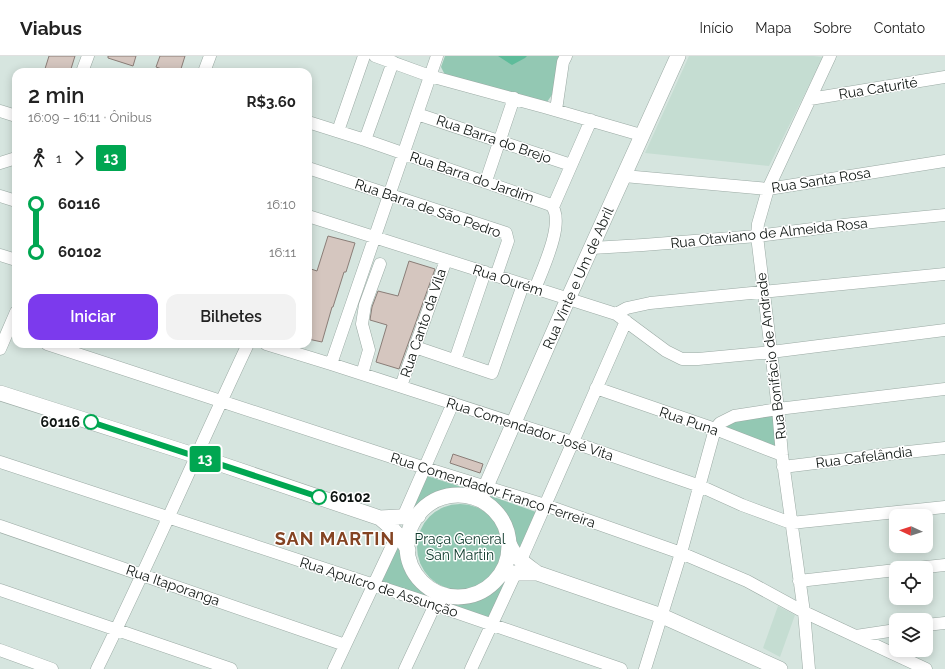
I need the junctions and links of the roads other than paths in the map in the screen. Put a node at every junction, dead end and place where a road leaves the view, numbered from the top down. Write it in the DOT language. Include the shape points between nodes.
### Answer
graph roads {
  1 [pos="88,56"];
  2 [pos="210,56"];
  3 [pos="364,56"];
  4 [pos="376,56"];
  5 [pos="437,56"];
  6 [pos="566,56"];
  7 [pos="678,56"];
  8 [pos="830,56"];
  9 [pos="393,62"];
  10 [pos="84,68"];
  11 [pos="206,68"];
  12 [pos="430,76"];
  13 [pos="945,77"];
  14 [pos="514,98"];
  15 [pos="810,99"];
  16 [pos="556,110"];
  17 [pos="0,111"];
  18 [pos="417,114"];
  19 [pos="12,115"];
  20 [pos="591,120"];
  21 [pos="312,123"];
  22 [pos="338,131"];
  23 [pos="642,135"];
  24 [pos="365,140"];
  25 [pos="500,141"];
  26 [pos="403,154"];
  27 [pos="12,159"];
  28 [pos="945,160"];
  29 [pos="0,163"];
  30 [pos="571,165"];
  31 [pos="312,169"];
  32 [pos="624,176"];
  33 [pos="486,181"];
  34 [pos="768,189"];
  35 [pos="390,194"];
  36 [pos="0,196"];
  37 [pos="12,200"];
  38 [pos="553,208"];
  39 [pos="945,215"];
  40 [pos="312,217"];
  41 [pos="374,236"];
  42 [pos="757,236"];
  43 [pos="592,248"];
  44 [pos="0,255"];
  45 [pos="12,259"];
  46 [pos="446,260"];
  47 [pos="380,264"];
  48 [pos="490,274"];
  49 [pos="945,274"];
  50 [pos="523,285"];
  51 [pos="535,289"];
  52 [pos="764,293"];
  53 [pos="568,299"];
  54 [pos="621,318"];
  55 [pos="12,322"];
  56 [pos="945,330"];
  57 [pos="8,331"];
  58 [pos="415,347"];
  59 [pos="59,348"];
  60 [pos="246,348"];
  61 [pos="279,348"];
  62 [pos="0,349"];
  63 [pos="772,352"];
  64 [pos="455,360"];
  65 [pos="332,364"];
  66 [pos="362,374"];
  67 [pos="401,386"];
  68 [pos="596,388"];
  69 [pos="945,389"];
  70 [pos="0,393"];
  71 [pos="221,402"];
  72 [pos="453,404"];
  73 [pos="778,409"];
  74 [pos="514,423"];
  75 [pos="715,428"];
  76 [pos="572,442"];
  77 [pos="945,448"];
  78 [pos="782,455"];
  79 [pos="196,456"];
  80 [pos="0,462"];
  81 [pos="424,468"];
  82 [pos="784,468"];
  83 [pos="700,486"];
  84 [pos="483,493"];
  85 [pos="545,505"];
  86 [pos="945,507"];
  87 [pos="410,516"];
  88 [pos="170,517"];
  89 [pos="380,518"];
  90 [pos="791,523"];
  91 [pos="0,526"];
  92 [pos="398,533"];
  93 [pos="509,543"];
  94 [pos="408,550"];
  95 [pos="681,553"];
  96 [pos="945,565"];
  97 [pos="518,566"];
  98 [pos="933,566"];
  99 [pos="889,571"];
  100 [pos="500,574"];
  101 [pos="143,575"];
  102 [pos="799,581"];
  103 [pos="373,586"];
  104 [pos="0,590"];
  105 [pos="437,600"];
  106 [pos="804,612"];
  107 [pos="662,616"];
  108 [pos="945,623"];
  109 [pos="933,624"];
  110 [pos="492,625"];
  111 [pos="117,630"];
  112 [pos="889,631"];
  113 [pos="856,636"];
  114 [pos="345,645"];
  115 [pos="0,650"];
  116 [pos="52,669"];
  117 [pos="98,669"];
  118 [pos="231,669"];
  119 [pos="334,669"];
  120 [pos="405,669"];
  121 [pos="471,669"];
  122 [pos="621,669"];
  123 [pos="645,669"];
  124 [pos="780,669"];
  125 [pos="809,669"];
  126 [pos="926,669"];
  1 -- 10 [label="street"];
  2 -- 11 [label="street"];
  3 -- 22 [label="street"];
  4 -- 9 [label="street"];
  5 -- 12 [label="street"];
  6 -- 16 [label="street"];
  7 -- 23 [label="main road, Rua Vinte e Um de Abril"];
  8 -- 15 [label="street, Rua Bonifácio de Andrade"];
  9 -- 12 [label="street"];
  9 -- 24 [label="street"];
  12 -- 14 [label="street"];
  12 -- 18 [label="street"];
  13 -- 15 [label="street, Rua Caturité"];
  14 -- 16 [label="street"];
  14 -- 25 [label="street"];
  15 -- 34 [label="street, Rua Bonifácio de Andrade"];
  16 -- 20 [label="street"];
  17 -- 19 [label="street"];
  18 -- 25 [label="street, Rua Barra do Brejo"];
  18 -- 26 [label="street"];
  20 -- 23 [label="street"];
  20 -- 30 [label="street"];
  21 -- 22 [label="street, Rua Barra do Jardim"];
  22 -- 24 [label="street, Rua Barra do Jardim"];
  23 -- 32 [label="main road, Rua Vinte e Um de Abril"];
  24 -- 26 [label="street, Rua Barra do Jardim"];
  25 -- 30 [label="street, Rua Barra do Brejo"];
  25 -- 33 [label="street"];
  26 -- 33 [label="street, Rua Barra do Jardim"];
  26 -- 35 [label="street"];
  27 -- 29 [label="street"];
  28 -- 34 [label="street, Rua Santa Rosa"];
  30 -- 38 [label="street"];
  31 -- 35 [label="street, Rua Barra de São Pedro"];
  32 -- 34 [label="street, Rua Santa Rosa"];
  32 -- 43 [label="main road, Rua Vinte e Um de Abril"];
  33 -- 38 [label="street, Rua Barra do Jardim" via="545,202"];
  34 -- 42 [label="street, Rua Bonifácio de Andrade"];
  35 -- 41 [label="street"];
  35 -- 48 [label="street, Rua Barra de São Pedro" via="506,233 508,241"];
  36 -- 37 [label="street"];
  38 -- 51 [label="street" via="556,228"];
  39 -- 42 [label="street, Rua Otaviano de Almeida Rosa"];
  40 -- 41 [label="street, Rua Ourém"];
  41 -- 46 [label="street, Rua Ourém"];
  41 -- 65 [label="street"];
  42 -- 43 [label="street, Rua Otaviano de Almeida Rosa"];
  42 -- 52 [label="street, Rua Bonifácio de Andrade"];
  43 -- 53 [label="main road, Rua Vinte e Um de Abril"];
  44 -- 45 [label="street"];
  46 -- 48 [label="street, Rua Ourém"];
  46 -- 58 [label="street, Rua Canto da Vila"];
  47 -- 66 [label="street" via="365,305 362,324 369,350"];
  48 -- 50 [label="street, Rua Ourém"];
  48 -- 64 [label="street"];
  49 -- 52 [label="street"];
  50 -- 51 [label="street, Rua Ourém"];
  50 -- 64 [label="street" via="492,373"];
  51 -- 53 [label="street, Rua Ourém"];
  52 -- 54 [label="street" via="650,303 627,308"];
  52 -- 63 [label="street, Rua Bonifácio de Andrade"];
  53 -- 54 [label="street, Rua Ourém" via="588,304"];
  53 -- 74 [label="main road, Rua Vinte e Um de Abril"];
  54 -- 63 [label="street, Rua Ourém" via="682,359"];
  54 -- 68 [label="street"];
  55 -- 57 [label="street"];
  56 -- 63 [label="street, Rua Ourém"];
  57 -- 62 [label="street"];
  58 -- 64 [label="street"];
  58 -- 67 [label="street, Rua Canto da Vila"];
  59 -- 71 [label="street, Rua Comendador Franco Ferreira"];
  60 -- 71 [label="street"];
  61 -- 65 [label="street, Rua Comendador José Vita"];
  63 -- 73 [label="street, Rua Bonifácio de Andrade"];
  65 -- 66 [label="street, Rua Comendador José Vita"];
  66 -- 67 [label="street, Rua Comendador José Vita"];
  67 -- 72 [label="street, Rua Comendador José Vita"];
  68 -- 75 [label="street, Rua Puna"];
  68 -- 76 [label="street"];
  69 -- 73 [label="street"];
  70 -- 79 [label="main road"];
  71 -- 79 [label="street"];
  71 -- 81 [label="street, Rua Comendador Franco Ferreira"];
  72 -- 74 [label="street, Rua Comendador José Vita"];
  72 -- 81 [label="street"];
  73 -- 75 [label="street" via="730,417"];
  73 -- 78 [label="street, Rua Bonifácio de Andrade"];
  74 -- 76 [label="street, Rua Comendador José Vita"];
  74 -- 84 [label="main road, Rua Vinte e Um de Abril"];
  75 -- 78 [label="street, Rua Puna"];
  75 -- 83 [label="street"];
  76 -- 83 [label="street, Rua Comendador José Vita"];
  76 -- 85 [label="street"];
  77 -- 82 [label="street, Rua Cafelândia"];
  78 -- 82 [label="street, Rua Bonifácio de Andrade"];
  79 -- 88 [label="street"];
  79 -- 89 [label="main road"];
  80 -- 88 [label="street, Rua Apulcro de Assunção"];
  81 -- 84 [label="street, Rua Comendador Franco Ferreira"];
  81 -- 87 [label="street"];
  82 -- 90 [label="street, Rua Bonifácio de Andrade"];
  83 -- 90 [label="street, Rua Comendador José Vita"];
  83 -- 95 [label="street"];
  84 -- 85 [label="street, Rua Comendador Franco Ferreira"];
  84 -- 87 [label="main road" via="446,496"];
  84 -- 93 [label="main road" via="504,525"];
  85 -- 95 [label="street, Rua Comendador Franco Ferreira"];
  85 -- 97 [label="street"];
  86 -- 90 [label="street"];
  87 -- 89 [label="main road"];
  87 -- 94 [label="main road"];
  88 -- 101 [label="street"];
  88 -- 103 [label="street, Rua Apulcro de Assunção"];
  89 -- 92 [label="main road"];
  90 -- 102 [label="street, Rua Bonifácio de Andrade"];
  91 -- 101 [label="street, Rua Itaporanga"];
  92 -- 94 [label="main road"];
  92 -- 103 [label="street"];
  93 -- 97 [label="main road"];
  93 -- 100 [label="main road" via="507,560"];
  94 -- 105 [label="main road" via="412,566"];
  95 -- 106 [label="street, Rua Comendador Franco Ferreira" via="747,581"];
  95 -- 107 [label="street"];
  96 -- 98 [label="street"];
  97 -- 100 [label="main road"];
  97 -- 107 [label="main road"];
  97 -- 110 [label="street"];
  99 -- 102 [label="street"];
  100 -- 105 [label="main road" via="484,590 473,595"];
  101 -- 111 [label="street"];
  101 -- 114 [label="street, Rua Itaporanga"];
  102 -- 106 [label="street, Rua Bonifácio de Andrade"];
  103 -- 105 [label="street, Rua Apulcro de Assunção"];
  103 -- 114 [label="street"];
  104 -- 111 [label="street"];
  105 -- 110 [label="street, Rua Apulcro de Assunção"];
  105 -- 120 [label="street"];
  106 -- 113 [label="street, Rua Comendador Franco Ferreira"];
  106 -- 125 [label="street, Rua Bonifácio de Andrade"];
  107 -- 123 [label="street"];
  107 -- 124 [label="main road"];
  108 -- 109 [label="street"];
  110 -- 121 [label="street"];
  110 -- 122 [label="street, Rua Apulcro de Assunção"];
  111 -- 117 [label="street"];
  111 -- 118 [label="street"];
  112 -- 113 [label="street"];
  113 -- 126 [label="street, Rua Comendador Franco Ferreira"];
  114 -- 119 [label="street"];
  115 -- 116 [label="street"];
}
